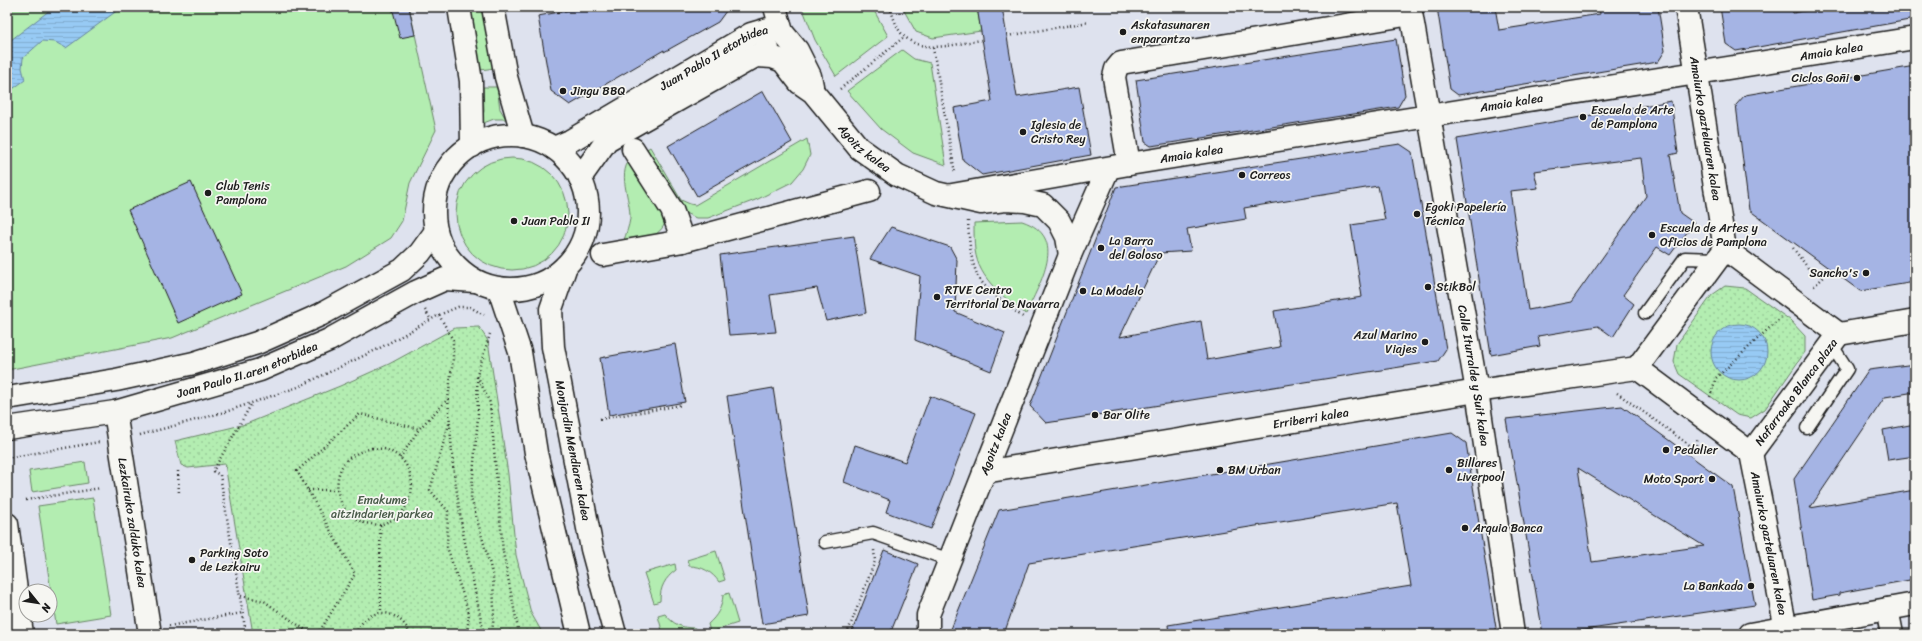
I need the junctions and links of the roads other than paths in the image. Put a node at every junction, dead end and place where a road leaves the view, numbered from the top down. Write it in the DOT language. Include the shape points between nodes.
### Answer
graph roads {
  1 [pos="459,7"];
  2 [pos="494,7"];
  3 [pos="774,7"];
  4 [pos="1686,7"];
  5 [pos="1411,11"];
  6 [pos="782,32"];
  7 [pos="1915,38"];
  8 [pos="756,56"];
  9 [pos="1698,73"];
  10 [pos="813,92"];
  11 [pos="1428,117"];
  12 [pos="523,136"];
  13 [pos="472,146"];
  14 [pos="554,148"];
  15 [pos="633,149"];
  16 [pos="1119,166"];
  17 [pos="580,178"];
  18 [pos="869,191"];
  19 [pos="952,195"];
  20 [pos="436,231"];
  21 [pos="682,241"];
  22 [pos="1721,254"];
  23 [pos="603,255"];
  24 [pos="1070,255"];
  25 [pos="566,266"];
  26 [pos="475,281"];
  27 [pos="499,289"];
  28 [pos="1646,313"];
  29 [pos="1915,321"];
  30 [pos="1835,339"];
  31 [pos="1636,368"];
  32 [pos="1477,391"];
  33 [pos="7,398"];
  34 [pos="115,412"];
  35 [pos="7,428"];
  36 [pos="1807,428"];
  37 [pos="1751,453"];
  38 [pos="984,472"];
  39 [pos="7,524"];
  40 [pos="825,542"];
  41 [pos="950,560"];
  42 [pos="1915,604"];
  43 [pos="1888,609"];
  44 [pos="149,631"];
  45 [pos="1787,631"];
  46 [pos="22,634"];
  47 [pos="579,634"];
  48 [pos="614,634"];
  49 [pos="928,634"];
  50 [pos="1513,634"];
  51 [pos="1750,634"];
  52 [pos="1892,634"];
  1 -- 13 [label="street" via="471,80"];
  2 -- 12 [label="street" via="506,76"];
  3 -- 6 [label="street, Agoitz kalea"];
  4 -- 9 [label="street, Amaiurko gazteluaren kalea"];
  5 -- 11 [label="street"];
  5 -- 16 [label="street" via="1121,63 1114,77"];
  6 -- 8 [label="street, Juan Pablo II etorbidea" via="769,49"];
  6 -- 10 [label="street, Agoitz kalea" via="797,50 810,76"];
  6 -- 14 [label="street, Juan Pablo II etorbidea" via="768,29 751,34"];
  7 -- 9 [label="street, Amaia kalea"];
  8 -- 10 [label="street, Agoitz kalea" via="783,61 800,83"];
  8 -- 17 [label="street, Juan Pablo II etorbidea" via="608,140"];
  9 -- 11 [label="street, Amaia kalea"];
  9 -- 22 [label="street, Amaiurko gazteluaren kalea"];
  10 -- 19 [label="street, Agoitz kalea" via="859,148 898,175 936,193"];
  11 -- 16 [label="street, Amaia kalea"];
  11 -- 32 [label="street, Calle Iturralde y Suit kalea"];
  12 -- 13 [label="street" via="496,137"];
  12 -- 14 [label="street" via="539,140"];
  13 -- 20 [label="street" via="456,158 437,191 434,211"];
  14 -- 17 [label="street" via="569,161"];
  15 -- 21 [label="street" via="672,210"];
  16 -- 19 [label="street, Agoitz kalea"];
  16 -- 24 [label="street, Agoitz kalea"];
  17 -- 25 [label="street" via="587,201 587,224 580,247"];
  18 -- 21 [label="street"];
  19 -- 24 [label="street, Agoitz kalea" via="980,202 1005,200 1043,205 1059,221"];
  20 -- 26 [label="street" via="449,259"];
  20 -- 33 [label="street, Joan Paulo II.aren etorbidea" via="420,253 402,270 320,315 258,343 194,363 116,380"];
  21 -- 23 [label="street"];
  22 -- 28 [label="lane" via="1685,258"];
  22 -- 30 [label="street, Nafarroako Blanca plaza"];
  22 -- 31 [label="street"];
  24 -- 38 [label="street, Agoitz kalea"];
  25 -- 27 [label="street" via="546,281 529,287"];
  25 -- 48 [label="street, Monjardin Mendiaren kalea" via="551,309 553,347 592,549"];
  26 -- 27 [label="street"];
  26 -- 34 [label="street, Joan Paulo II.aren etorbidea" via="445,279 329,340 260,370"];
  27 -- 47 [label="street" via="520,352 536,453"];
  29 -- 30 [label="street"];
  30 -- 36 [label="lane" via="1847,369"];
  30 -- 37 [label="street, Nafarroako Blanca plaza"];
  31 -- 32 [label="street, Erriberri kalea"];
  31 -- 37 [label="street, Nafarroako Blanca plaza"];
  32 -- 38 [label="street, Erriberri kalea"];
  32 -- 50 [label="street, Calle Iturralde y Suit kalea"];
  34 -- 35 [label="street, Joan Paulo II.aren etorbidea"];
  34 -- 44 [label="street, Lezkairuko zalduko kalea"];
  37 -- 45 [label="street, Amaiurko gazteluaren kalea"];
  38 -- 41 [label="street, Agoitz kalea"];
  39 -- 46 [label="street"];
  40 -- 41 [label="lane" via="873,533"];
  41 -- 49 [label="street, Agoitz kalea" via="928,615"];
  42 -- 43 [label="street"];
  43 -- 45 [label="street"];
  43 -- 52 [label="street"];
  45 -- 51 [label="street"];
}
